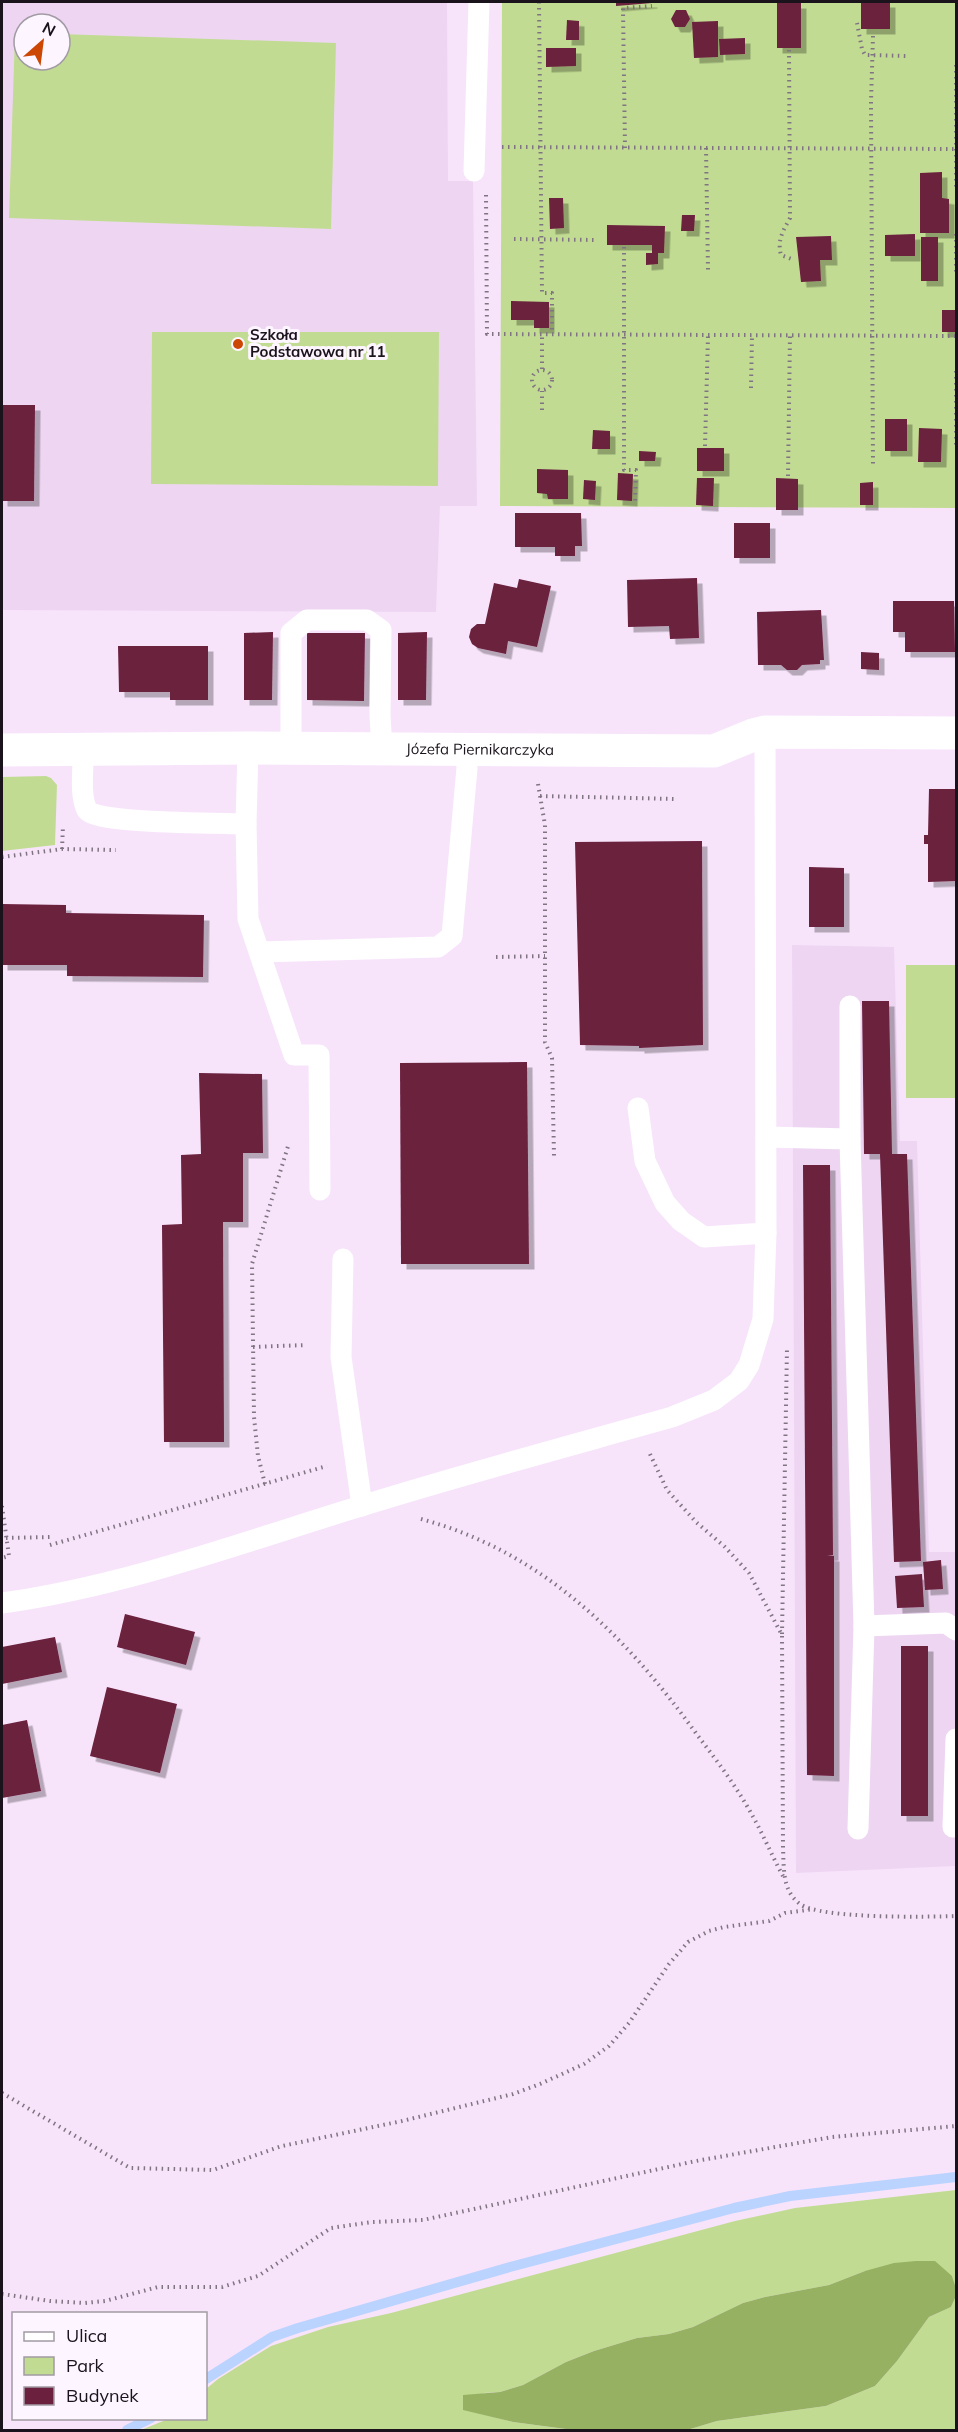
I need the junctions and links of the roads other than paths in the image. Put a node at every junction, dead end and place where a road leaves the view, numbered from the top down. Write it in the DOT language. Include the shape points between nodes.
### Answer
graph roads {
  1 [pos="479,2"];
  2 [pos="474,171"];
  3 [pos="765,732"];
  4 [pos="957,733"];
  5 [pos="248,748"];
  6 [pos="291,748"];
  7 [pos="2,750"];
  8 [pos="83,750"];
  9 [pos="382,750"];
  10 [pos="466,751"];
  11 [pos="246,824"];
  12 [pos="260,952"];
  13 [pos="850,1006"];
  14 [pos="638,1108"];
  15 [pos="766,1137"];
  16 [pos="850,1139"];
  17 [pos="320,1190"];
  18 [pos="766,1233"];
  19 [pos="343,1258"];
  20 [pos="370,1503"];
  21 [pos="2,1603"];
  22 [pos="864,1626"];
  23 [pos="957,1630"];
  24 [pos="957,1739"];
  25 [pos="953,1827"];
  26 [pos="858,1829"];
  1 -- 2 [label="lane"];
  3 -- 4 [label="street, Józefa Piernikarczyka"];
  3 -- 10 [label="street, Józefa Piernikarczyka" via="714,751"];
  3 -- 15 [label="lane"];
  5 -- 6 [label="street, Józefa Piernikarczyka"];
  5 -- 8 [label="street, Józefa Piernikarczyka"];
  5 -- 11 [label="lane"];
  6 -- 9 [label="street, Józefa Piernikarczyka"];
  6 -- 9 [label="lane" via="291,633 307,620 367,620 381,630"];
  7 -- 8 [label="street, Józefa Piernikarczyka"];
  8 -- 11 [label="lane" via="84,795 87,810 92,814 115,819"];
  9 -- 10 [label="street, Józefa Piernikarczyka"];
  10 -- 12 [label="lane" via="452,936 448,941 438,947"];
  11 -- 12 [label="lane" via="248,919"];
  12 -- 17 [label="lane" via="294,1055 319,1055"];
  13 -- 16 [label="lane"];
  14 -- 18 [label="lane" via="645,1161 665,1203 681,1221 704,1236"];
  15 -- 16 [label="lane"];
  15 -- 18 [label="lane"];
  16 -- 22 [label="lane"];
  18 -- 20 [label="lane" via="763,1319 750,1365 739,1381 714,1400 672,1417"];
  19 -- 20 [label="lane" via="341,1357 355,1458"];
  20 -- 21 [label="lane" via="205,1556 52,1596"];
  22 -- 23 [label="lane" via="946,1623"];
  22 -- 26 [label="lane"];
  24 -- 25 [label="lane"];
}
